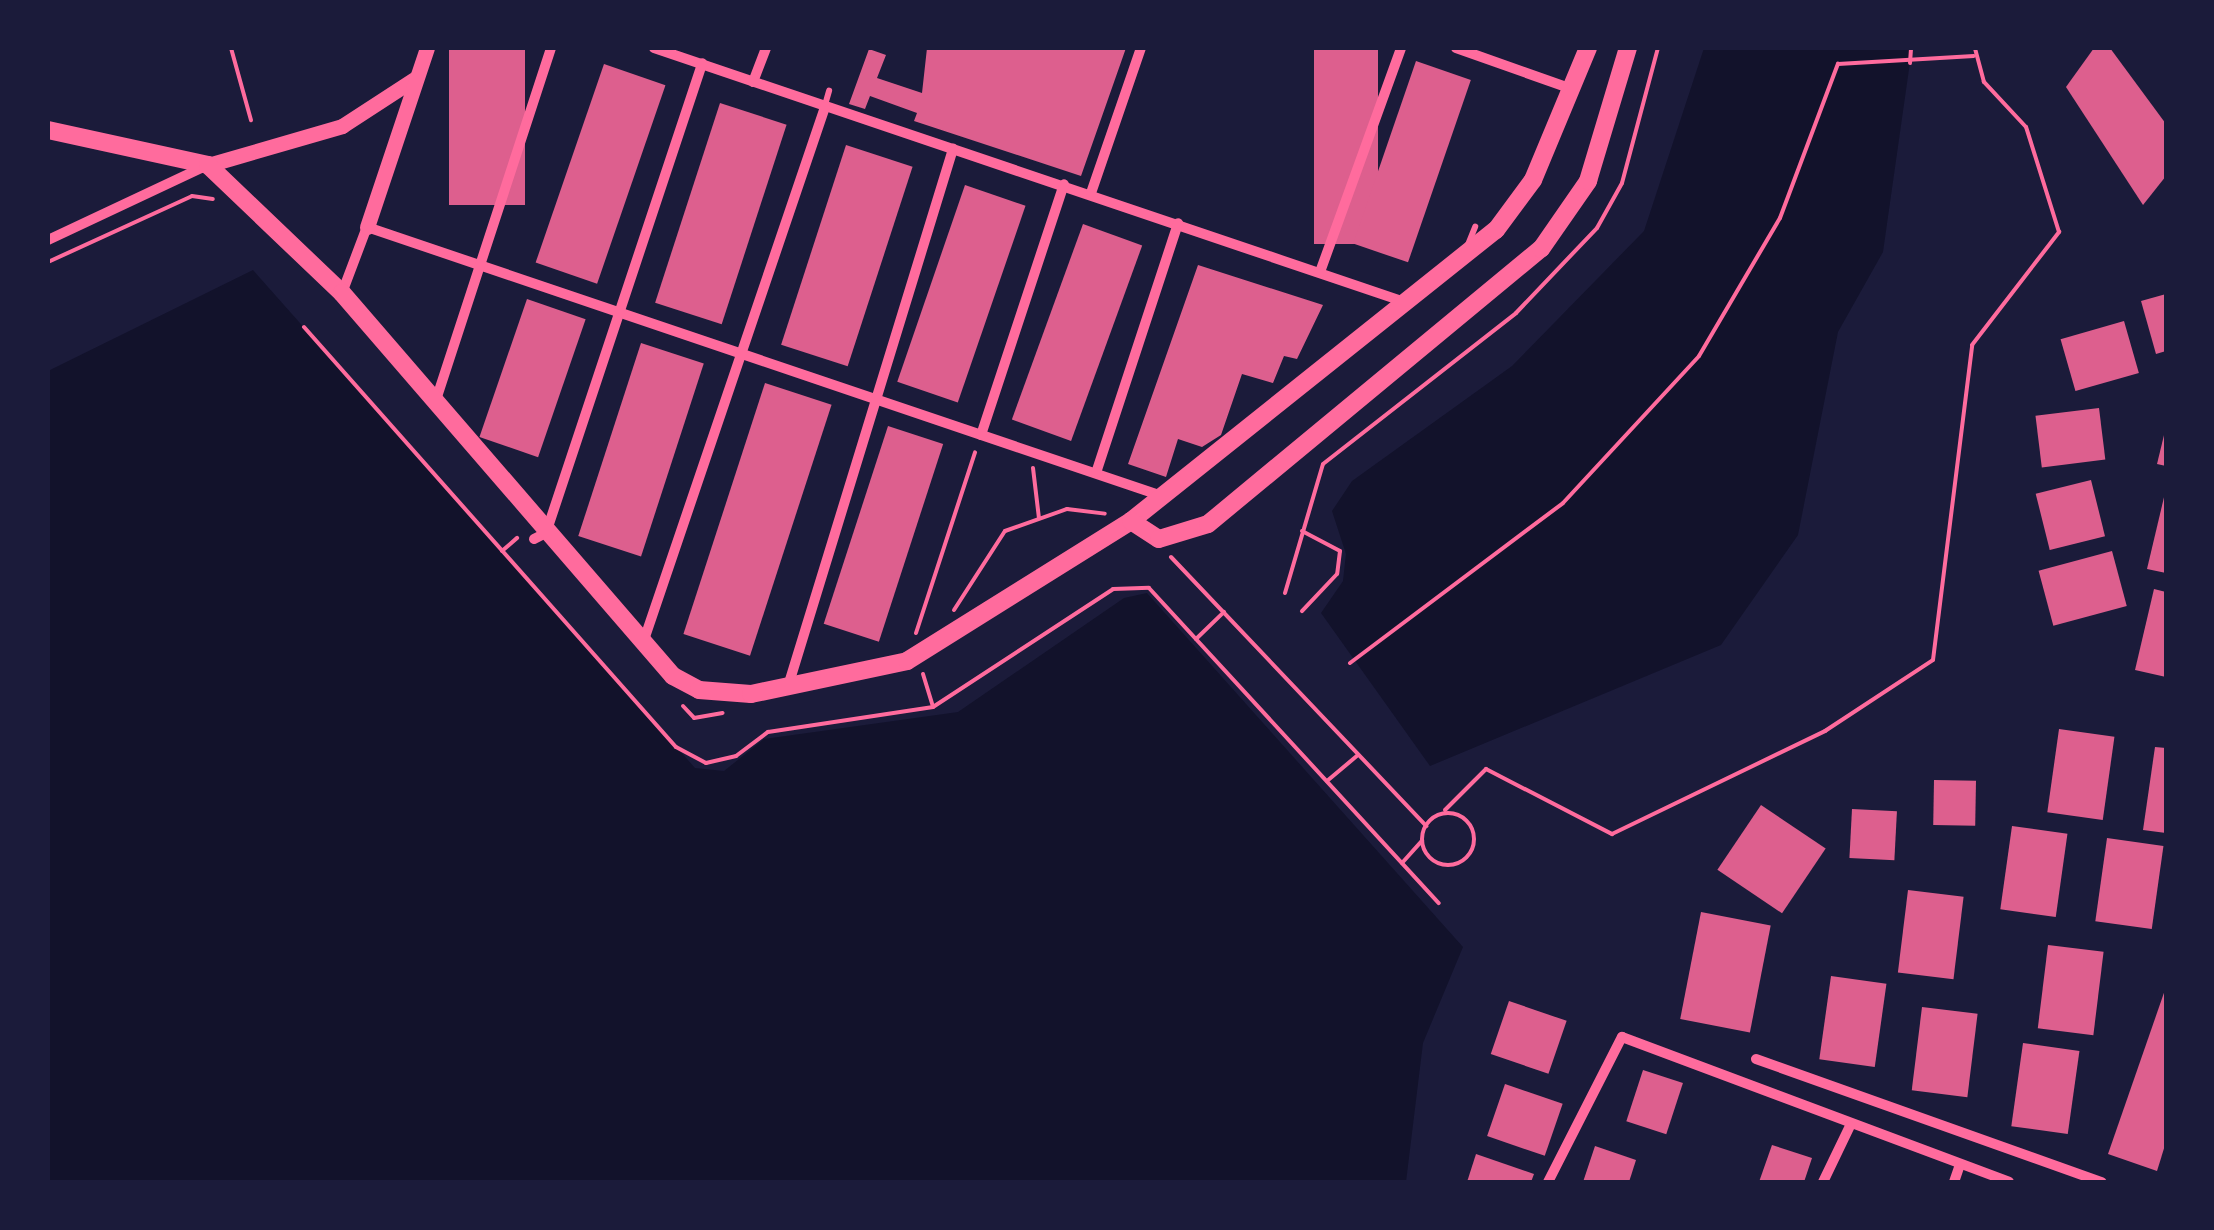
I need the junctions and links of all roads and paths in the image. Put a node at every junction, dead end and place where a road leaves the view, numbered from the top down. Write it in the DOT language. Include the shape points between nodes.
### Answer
graph roads {
  1 [pos="231,48"];
  2 [pos="427,48"];
  3 [pos="551,48"];
  4 [pos="654,48"];
  5 [pos="766,48"];
  6 [pos="1141,48"];
  7 [pos="1402,48"];
  8 [pos="1456,48"];
  9 [pos="1588,48"];
  10 [pos="1628,48"];
  11 [pos="1911,48"];
  12 [pos="1975,48"];
  13 [pos="1974,56"];
  14 [pos="1910,62"];
  15 [pos="702,64"];
  16 [pos="416,78"];
  17 [pos="754,82"];
  18 [pos="1572,89"];
  19 [pos="829,92"];
  20 [pos="825,106"];
  21 [pos="251,120"];
  22 [pos="48,130"];
  23 [pos="953,149"];
  24 [pos="208,164"];
  25 [pos="1064,184"];
  26 [pos="1090,193"];
  27 [pos="228,205"];
  28 [pos="1178,223"];
  29 [pos="366,227"];
  30 [pos="1475,227"];
  31 [pos="48,240"];
  32 [pos="1462,257"];
  33 [pos="48,262"];
  34 [pos="480,266"];
  35 [pos="1320,272"];
  36 [pos="342,292"];
  37 [pos="1406,302"];
  38 [pos="620,313"];
  39 [pos="742,354"];
  40 [pos="870,398"];
  41 [pos="434,408"];
  42 [pos="981,434"];
  43 [pos="1034,452"];
  44 [pos="1096,473"];
  45 [pos="1156,494"];
  46 [pos="1039,518"];
  47 [pos="1126,521"];
  48 [pos="1302,531"];
  49 [pos="535,534"];
  50 [pos="1159,539"];
  51 [pos="502,551"];
  52 [pos="1224,612"];
  53 [pos="1302,612"];
  54 [pos="948,634"];
  55 [pos="1196,639"];
  56 [pos="644,640"];
  57 [pos="1350,662"];
  58 [pos="940,664"];
  59 [pos="905,669"];
  60 [pos="923,674"];
  61 [pos="789,683"];
  62 [pos="670,691"];
  63 [pos="933,707"];
  64 [pos="732,711"];
  65 [pos="1359,754"];
  66 [pos="1326,781"];
  67 [pos="1446,810"];
  68 [pos="1426,826"];
  69 [pos="1422,841"];
  70 [pos="1402,863"];
  71 [pos="1756,1059"];
  72 [pos="1850,1126"];
  73 [pos="1960,1165"];
  74 [pos="1548,1182"];
  75 [pos="1823,1182"];
  76 [pos="1954,1182"];
  77 [pos="2009,1182"];
  78 [pos="2102,1182"];
  1 -- 21 [label="path"];
  2 -- 16 [label="street"];
  3 -- 34 [label="street"];
  4 -- 15 [label="street"];
  5 -- 17 [label="street"];
  6 -- 26 [label="street"];
  7 -- 35 [label="street"];
  8 -- 18 [label="street"];
  9 -- 18 [label="main road"];
  10 -- 50 [label="main road" via="1588,181 1548,242 1208,524"];
  11 -- 14 [label="path"];
  12 -- 13 [label="path"];
  13 -- 14 [label="path"];
  13 -- 67 [label="path" via="1984,82 2026,127 2059,232 1972,345 1933,660 1841,722 1612,834 1486,769"];
  14 -- 57 [label="path" via="1838,64 1780,218 1699,356 1563,502"];
  15 -- 17 [label="street"];
  15 -- 38 [label="street"];
  16 -- 24 [label="street" via="342,126"];
  16 -- 29 [label="street"];
  17 -- 20 [label="street"];
  18 -- 32 [label="main road" via="1522,198"];
  19 -- 20 [label="lane"];
  20 -- 23 [label="street"];
  20 -- 39 [label="street"];
  22 -- 24 [label="main road"];
  23 -- 25 [label="street"];
  23 -- 40 [label="street"];
  24 -- 31 [label="street"];
  24 -- 36 [label="main road"];
  25 -- 26 [label="street"];
  25 -- 42 [label="street"];
  26 -- 28 [label="street"];
  27 -- 33 [label="path" via="192,196"];
  28 -- 35 [label="street"];
  28 -- 44 [label="street"];
  29 -- 34 [label="street"];
  29 -- 36 [label="street"];
  30 -- 32 [label="lane"];
  32 -- 37 [label="main road"];
  34 -- 38 [label="street"];
  34 -- 41 [label="street"];
  35 -- 37 [label="street"];
  36 -- 41 [label="main road"];
  37 -- 45 [label="main road"];
  38 -- 39 [label="street"];
  38 -- 49 [label="street"];
  39 -- 40 [label="street"];
  39 -- 56 [label="street"];
  40 -- 42 [label="street"];
  40 -- 61 [label="street"];
  41 -- 49 [label="main road"];
  42 -- 43 [label="street"];
  42 -- 59 [label="path"];
  43 -- 44 [label="street"];
  43 -- 46 [label="path"];
  44 -- 45 [label="street"];
  45 -- 47 [label="main road"];
  46 -- 47 [label="path" via="1067,508"];
  46 -- 54 [label="path" via="988,546"];
  47 -- 50 [label="main road"];
  47 -- 54 [label="main road"];
  48 -- 53 [label="path" via="1340,551 1332,582"];
  49 -- 51 [label="path"];
  49 -- 56 [label="main road"];
  50 -- 52 [label="path"];
  52 -- 55 [label="path"];
  52 -- 65 [label="path"];
  54 -- 59 [label="main road"];
  56 -- 61 [label="main road" via="673,676 700,690 751,694"];
  58 -- 60 [label="path"];
  59 -- 60 [label="path"];
  59 -- 61 [label="main road"];
  60 -- 63 [label="path"];
  62 -- 64 [label="path" via="694,718"];
  65 -- 66 [label="path"];
  65 -- 68 [label="path"];
  67 -- 68 [label="path"];
  67 -- 69 [label="path" via="1472,829 1470,853 1441,864"];
  68 -- 69 [label="path"];
  69 -- 70 [label="path"];
  71 -- 78 [label="street"];
  72 -- 73 [label="street"];
  72 -- 74 [label="street" via="1622,1037"];
  72 -- 75 [label="street"];
  73 -- 76 [label="street"];
  73 -- 77 [label="street"];
}
